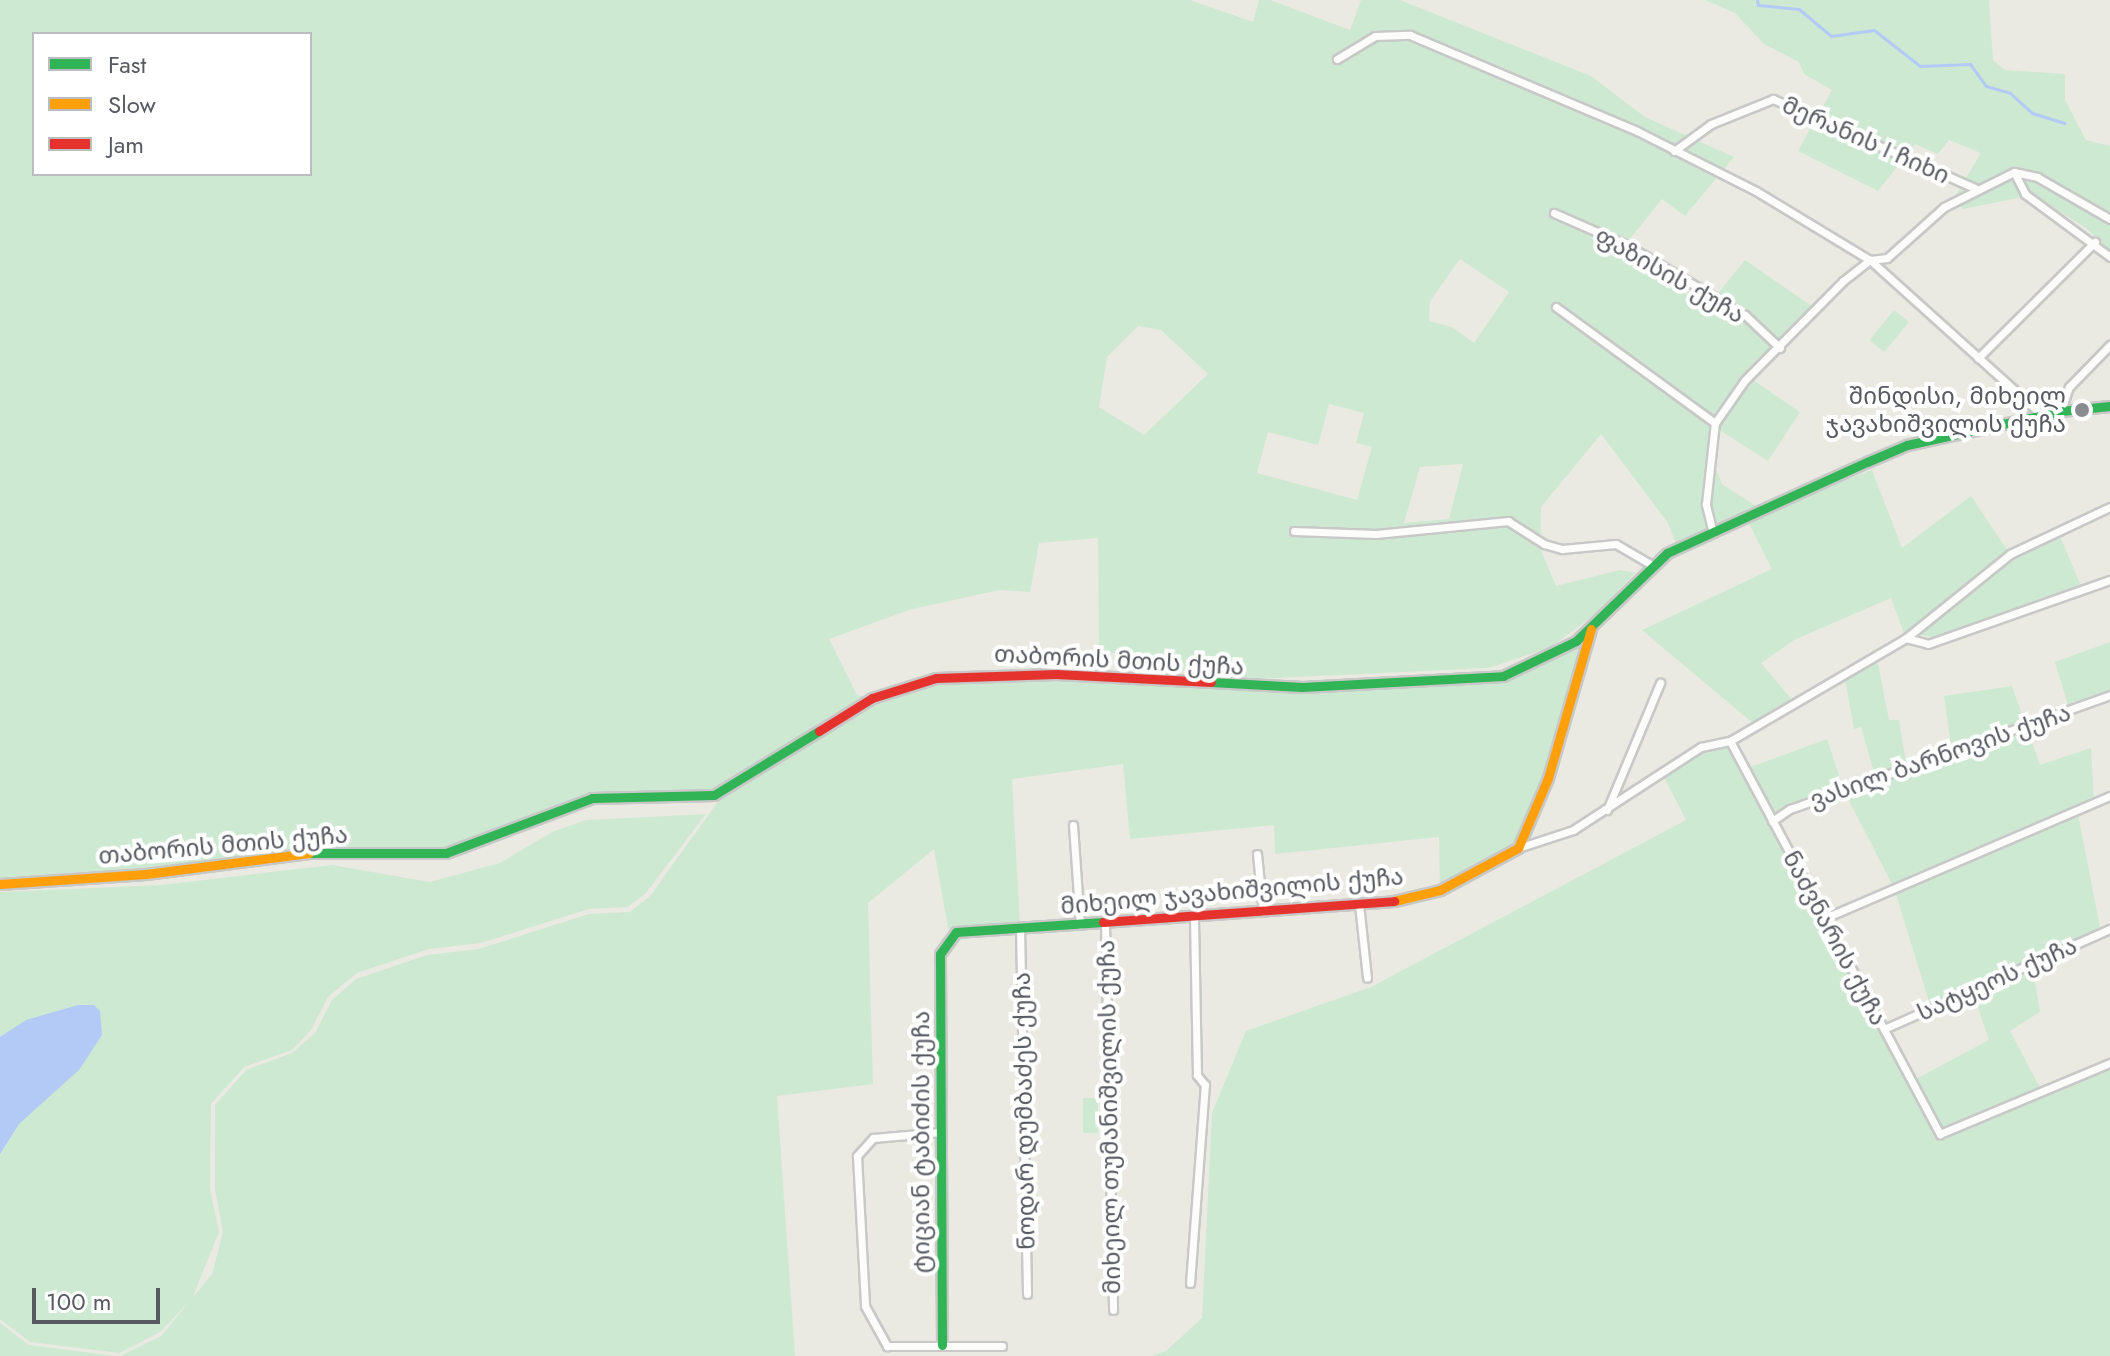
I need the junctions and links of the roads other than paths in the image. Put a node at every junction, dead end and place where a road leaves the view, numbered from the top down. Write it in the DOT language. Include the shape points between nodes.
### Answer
graph roads {
  1 [pos="1337,59"];
  2 [pos="1674,151"];
  3 [pos="2014,172"];
  4 [pos="1975,188"];
  5 [pos="1554,213"];
  6 [pos="2110,219"];
  7 [pos="2095,242"];
  8 [pos="2110,257"];
  9 [pos="1870,260"];
  10 [pos="1556,307"];
  11 [pos="2110,345"];
  12 [pos="1780,348"];
  13 [pos="1978,358"];
  14 [pos="2110,406"];
  15 [pos="2061,411"];
  16 [pos="2042,415"];
  17 [pos="1715,423"];
  18 [pos="2110,507"];
  19 [pos="1294,531"];
  20 [pos="1713,533"];
  21 [pos="1652,565"];
  22 [pos="2110,580"];
  23 [pos="1592,625"];
  24 [pos="1906,638"];
  25 [pos="1660,683"];
  26 [pos="2110,695"];
  27 [pos="1730,741"];
  28 [pos="2110,796"];
  29 [pos="1607,810"];
  30 [pos="1772,821"];
  31 [pos="1073,825"];
  32 [pos="1518,848"];
  33 [pos="1257,854"];
  34 [pos="0,884"];
  35 [pos="1359,904"];
  36 [pos="1263,912"];
  37 [pos="1194,918"];
  38 [pos="1825,918"];
  39 [pos="1105,924"];
  40 [pos="1080,925"];
  41 [pos="1020,927"];
  42 [pos="2110,929"];
  43 [pos="946,939"];
  44 [pos="1367,978"];
  45 [pos="1884,1029"];
  46 [pos="2110,1063"];
  47 [pos="941,1132"];
  48 [pos="1190,1283"];
  49 [pos="1027,1294"];
  50 [pos="1113,1310"];
  51 [pos="942,1345"];
  52 [pos="1002,1346"];
  1 -- 2 [label="street" via="1375,36 1410,35"];
  2 -- 4 [label="street, მერანის I ჩიხი" via="1711,124 1773,99"];
  2 -- 9 [label="street"];
  3 -- 4 [label="street"];
  3 -- 6 [label="street" via="2037,177"];
  3 -- 7 [label="street" via="2025,194"];
  4 -- 9 [label="street" via="1944,207 1887,258"];
  5 -- 12 [label="street, ფაზისის ქუჩა" via="1627,245 1732,307"];
  7 -- 8 [label="street"];
  7 -- 13 [label="street"];
  9 -- 12 [label="street"];
  9 -- 13 [label="street"];
  10 -- 17 [label="street"];
  11 -- 15 [label="street" via="2069,387"];
  12 -- 17 [label="street" via="1745,380"];
  13 -- 16 [label="street"];
  14 -- 15 [label="main road"];
  15 -- 16 [label="main road"];
  16 -- 20 [label="main road" via="1907,445"];
  17 -- 20 [label="street" via="1706,504"];
  18 -- 24 [label="street" via="2010,554"];
  19 -- 21 [label="street" via="1376,534 1508,521 1544,544 1562,549 1616,544"];
  20 -- 21 [label="main road"];
  21 -- 23 [label="main road"];
  22 -- 24 [label="street" via="1928,644"];
  23 -- 32 [label="main road" via="1548,778"];
  23 -- 34 [label="main road, თაბორის მთის ქუჩა" via="1566,648 1526,669 1476,681 1231,687 1056,674 936,678 872,698 714,795 592,798 446,853 329,850 146,874"];
  24 -- 27 [label="street"];
  25 -- 29 [label="street"];
  26 -- 30 [label="street, ვასილ ბარნოვის ქუჩა" via="1790,809"];
  27 -- 29 [label="street" via="1701,747"];
  27 -- 30 [label="street, ნაძვნარის ქუჩა"];
  28 -- 38 [label="street"];
  29 -- 32 [label="street" via="1549,842"];
  30 -- 38 [label="street, ნაძვნარის ქუჩა"];
  31 -- 40 [label="street"];
  32 -- 35 [label="main road, მიხეილ ჯავახიშვილის ქუჩა" via="1440,890"];
  33 -- 36 [label="street"];
  35 -- 36 [label="main road, მიხეილ ჯავახიშვილის ქუჩა"];
  35 -- 44 [label="street"];
  36 -- 37 [label="main road, მიხეილ ჯავახიშვილის ქუჩა"];
  37 -- 39 [label="main road, მიხეილ ჯავახიშვილის ქუჩა"];
  37 -- 48 [label="street" via="1197,1075 1205,1085"];
  38 -- 45 [label="street, ნაძვნარის ქუჩა"];
  39 -- 40 [label="main road, მიხეილ ჯავახიშვილის ქუჩა"];
  39 -- 50 [label="street, მიხეილ თუმანიშვილის ქუჩა"];
  40 -- 41 [label="main road, მიხეილ ჯავახიშვილის ქუჩა"];
  41 -- 43 [label="main road, მიხეილ ჯავახიშვილის ქუჩა" via="956,932"];
  41 -- 49 [label="street, ნოდარ დუმბაძეს ქუჩა"];
  42 -- 45 [label="street, სატყეოს ქუჩა"];
  43 -- 47 [label="main road, ტიციან ტაბიძის ქუჩა" via="940,954"];
  45 -- 46 [label="street, ნაძვნარის ქუჩა" via="1940,1134"];
  47 -- 51 [label="main road, ტიციან ტაბიძის ქუჩა"];
  47 -- 51 [label="street" via="873,1138 859,1151 856,1163 863,1299 880,1339 887,1346"];
  51 -- 52 [label="street"];
}
